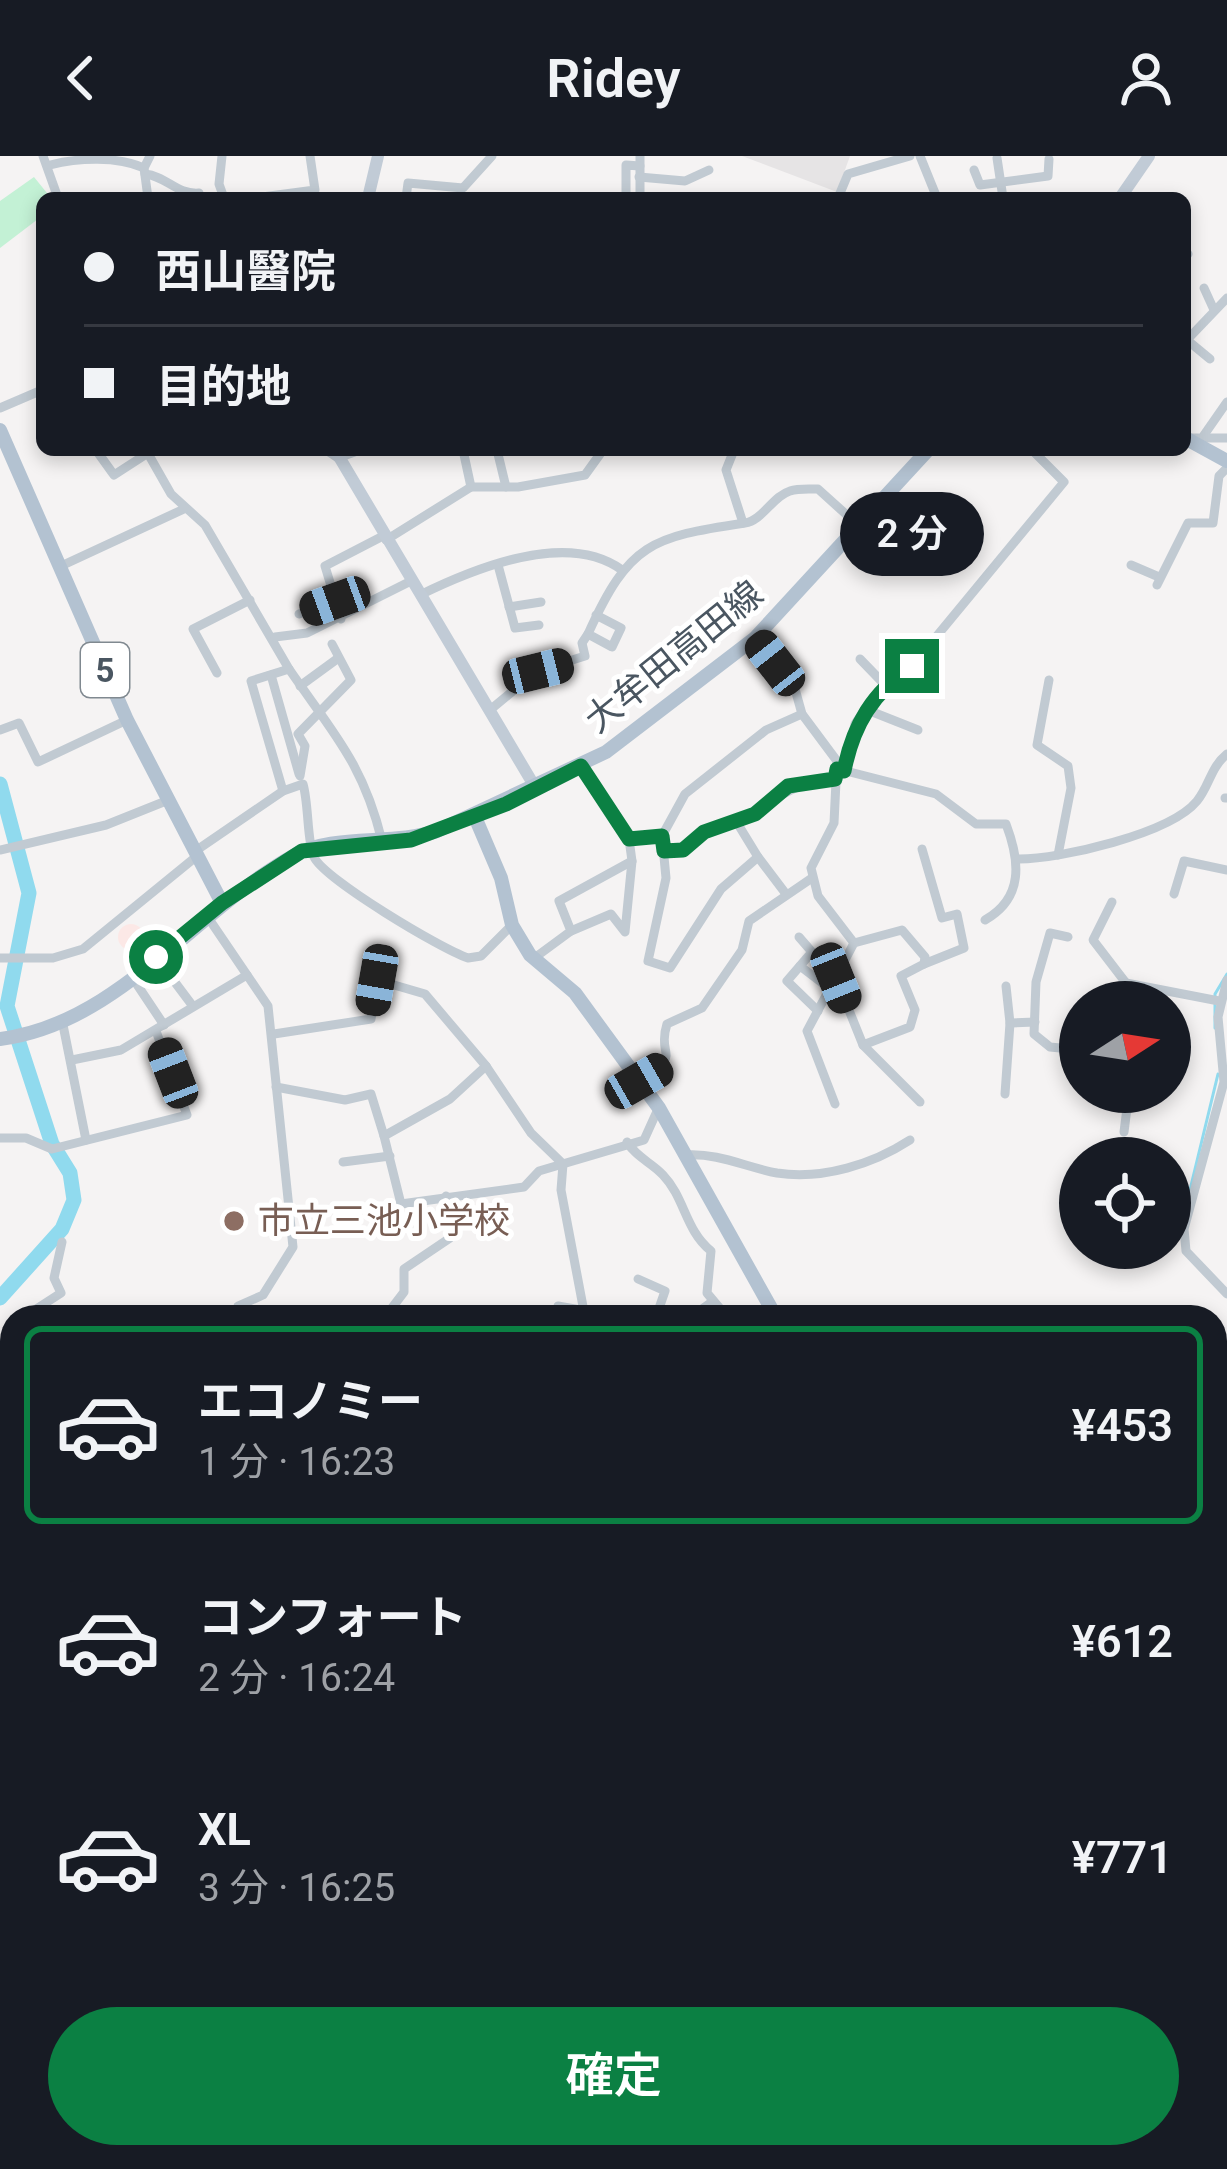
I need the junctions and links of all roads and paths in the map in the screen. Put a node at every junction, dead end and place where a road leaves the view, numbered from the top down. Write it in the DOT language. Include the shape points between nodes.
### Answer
graph roads {
  1 [pos="150,156"];
  2 [pos="222,156"];
  3 [pos="310,156"];
  4 [pos="378,156"];
  5 [pos="491,156"];
  6 [pos="910,156"];
  7 [pos="920,156"];
  8 [pos="1149,156"];
  9 [pos="997,158"];
  10 [pos="1049,159"];
  11 [pos="47,161"];
  12 [pos="640,166"];
  13 [pos="709,170"];
  14 [pos="974,170"];
  15 [pos="145,171"];
  16 [pos="1000,183"];
  17 [pos="55,192"];
  18 [pos="147,192"];
  19 [pos="182,192"];
  20 [pos="222,192"];
  21 [pos="265,192"];
  22 [pos="369,192"];
  23 [pos="407,192"];
  24 [pos="626,192"];
  25 [pos="840,192"];
  26 [pos="935,192"];
  27 [pos="1002,192"];
  28 [pos="1124,192"];
  29 [pos="1204,288"];
  30 [pos="1227,298"];
  31 [pos="1214,310"];
  32 [pos="1191,335"];
  33 [pos="1191,345"];
  34 [pos="1210,359"];
  35 [pos="36,393"];
  36 [pos="1227,402"];
  37 [pos="0,408"];
  38 [pos="0,430"];
  39 [pos="1204,435"];
  40 [pos="1191,437"];
  41 [pos="1227,438"];
  42 [pos="1191,442"];
  43 [pos="100,456"];
  44 [pos="141,456"];
  45 [pos="150,456"];
  46 [pos="335,456"];
  47 [pos="464,456"];
  48 [pos="498,456"];
  49 [pos="600,456"];
  50 [pos="731,456"];
  51 [pos="922,456"];
  52 [pos="1038,456"];
  53 [pos="1227,464"];
  54 [pos="471,487"];
  55 [pos="506,487"];
  56 [pos="184,509"];
  57 [pos="743,523"];
  58 [pos="859,526"];
  59 [pos="384,538"];
  60 [pos="1131,565"];
  61 [pos="61,566"];
  62 [pos="498,566"];
  63 [pos="622,570"];
  64 [pos="411,581"];
  65 [pos="419,595"];
  66 [pos="250,600"];
  67 [pos="335,601"];
  68 [pos="541,602"];
  69 [pos="509,607"];
  70 [pos="299,614"];
  71 [pos="596,615"];
  72 [pos="341,619"];
  73 [pos="539,625"];
  74 [pos="588,634"];
  75 [pos="274,637"];
  76 [pos="755,638"];
  77 [pos="332,644"];
  78 [pos="337,659"];
  79 [pos="860,659"];
  80 [pos="289,669"];
  81 [pos="217,673"];
  82 [pos="272,675"];
  83 [pos="1049,680"];
  84 [pos="301,686"];
  85 [pos="888,688"];
  86 [pos="866,709"];
  87 [pos="317,710"];
  88 [pos="490,710"];
  89 [pos="802,714"];
  90 [pos="127,720"];
  91 [pos="0,730"];
  92 [pos="918,730"];
  93 [pos="1227,754"];
  94 [pos="581,766"];
  95 [pos="838,773"];
  96 [pos="302,780"];
  97 [pos="536,787"];
  98 [pos="283,791"];
  99 [pos="166,801"];
  100 [pos="475,817"];
  101 [pos="736,821"];
  102 [pos="662,836"];
  103 [pos="629,839"];
  104 [pos="382,843"];
  105 [pos="310,849"];
  106 [pos="922,849"];
  107 [pos="0,850"];
  108 [pos="664,851"];
  109 [pos="196,854"];
  110 [pos="1058,855"];
  111 [pos="758,857"];
  112 [pos="1019,859"];
  113 [pos="632,861"];
  114 [pos="1227,870"];
  115 [pos="812,878"];
  116 [pos="786,894"];
  117 [pos="1174,894"];
  118 [pos="1112,902"];
  119 [pos="222,903"];
  120 [pos="207,916"];
  121 [pos="985,920"];
  122 [pos="512,925"];
  123 [pos="571,931"];
  124 [pos="799,937"];
  125 [pos="1068,937"];
  126 [pos="854,943"];
  127 [pos="156,957"];
  128 [pos="0,958"];
  129 [pos="533,959"];
  130 [pos="924,964"];
  131 [pos="800,965"];
  132 [pos="247,975"];
  133 [pos="132,976"];
  134 [pos="1227,980"];
  135 [pos="1125,981"];
  136 [pos="833,983"];
  137 [pos="1006,986"];
  138 [pos="1191,995"];
  139 [pos="1219,1001"];
  140 [pos="192,1005"];
  141 [pos="818,1011"];
  142 [pos="1034,1022"];
  143 [pos="1010,1023"];
  144 [pos="63,1025"];
  145 [pos="160,1028"];
  146 [pos="274,1034"];
  147 [pos="10,1038"];
  148 [pos="1224,1039"];
  149 [pos="862,1045"];
  150 [pos="1059,1048"];
  151 [pos="72,1060"];
  152 [pos="486,1066"];
  153 [pos="639,1081"];
  154 [pos="1225,1083"];
  155 [pos="276,1087"];
  156 [pos="1005,1094"];
  157 [pos="920,1102"];
  158 [pos="835,1104"];
  159 [pos="659,1108"];
  160 [pos="1126,1113"];
  161 [pos="1124,1132"];
  162 [pos="1211,1133"];
  163 [pos="384,1136"];
  164 [pos="1227,1137"];
  165 [pos="0,1138"];
  166 [pos="86,1140"];
  167 [pos="910,1140"];
  168 [pos="627,1142"];
  169 [pos="686,1155"];
  170 [pos="390,1156"];
  171 [pos="343,1162"];
  172 [pos="563,1165"];
  173 [pos="446,1196"];
  174 [pos="62,1242"];
  175 [pos="638,1279"];
  176 [pos="1227,1294"];
  177 [pos="712,1303"];
  178 [pos="42,1305"];
  179 [pos="240,1305"];
  180 [pos="393,1305"];
  181 [pos="584,1305"];
  182 [pos="660,1305"];
  183 [pos="709,1305"];
  184 [pos="769,1305"];
  1 -- 15 [label="street"];
  2 -- 20 [label="street"];
  3 -- 21 [label="street" via="315,190"];
  4 -- 22 [label="main road"];
  5 -- 23 [label="street" via="463,188 421,181 408,183"];
  6 -- 25 [label="street" via="848,174"];
  7 -- 26 [label="street"];
  8 -- 28 [label="main road"];
  9 -- 16 [label="street"];
  10 -- 16 [label="street" via="1048,176"];
  11 -- 15 [label="street" via="119,159"];
  11 -- 17 [label="street"];
  12 -- 13 [label="street" via="686,181"];
  12 -- 24 [label="street" via="626,166"];
  14 -- 16 [label="street" via="980,185"];
  15 -- 18 [label="street"];
  15 -- 19 [label="street"];
  16 -- 27 [label="street"];
  29 -- 31 [label="street"];
  30 -- 31 [label="street"];
  31 -- 32 [label="street"];
  33 -- 34 [label="street"];
  35 -- 37 [label="street"];
  36 -- 39 [label="street"];
  38 -- 61 [label="main road, 5"];
  39 -- 40 [label="street"];
  39 -- 41 [label="street"];
  42 -- 53 [label="main road"];
  43 -- 44 [label="street" via="114,475"];
  45 -- 56 [label="street"];
  46 -- 59 [label="main road"];
  47 -- 54 [label="street"];
  48 -- 55 [label="street"];
  49 -- 55 [label="street" via="576,478"];
  50 -- 57 [label="street" via="725,470"];
  51 -- 58 [label="main road, 大牟田高田線"];
  52 -- 85 [label="street" via="1064,482"];
  53 -- 60 [label="street" via="1213,523 1188,523 1158,581"];
  54 -- 55 [label="street"];
  54 -- 59 [label="street"];
  56 -- 61 [label="street"];
  56 -- 66 [label="street" via="205,525"];
  57 -- 58 [label="street" via="787,491 818,488"];
  57 -- 63 [label="street" via="679,532"];
  58 -- 76 [label="main road, 大牟田高田線"];
  59 -- 64 [label="main road"];
  59 -- 67 [label="street" via="325,566"];
  61 -- 90 [label="main road, 5"];
  62 -- 63 [label="street" via="533,556 601,555"];
  62 -- 65 [label="street"];
  62 -- 69 [label="street"];
  63 -- 71 [label="street"];
  64 -- 65 [label="main road"];
  64 -- 72 [label="street"];
  65 -- 88 [label="main road"];
  66 -- 75 [label="street"];
  66 -- 81 [label="street" via="193,629"];
  67 -- 70 [label="street"];
  67 -- 72 [label="street"];
  68 -- 69 [label="street"];
  69 -- 73 [label="street" via="515,628"];
  71 -- 74 [label="street"];
  71 -- 74 [label="street" via="621,628 612,647"];
  72 -- 75 [label="street"];
  74 -- 88 [label="street" via="585,656 538,671"];
  75 -- 80 [label="street"];
  76 -- 89 [label="street" via="795,689"];
  76 -- 94 [label="main road, 大牟田高田線"];
  77 -- 78 [label="street"];
  78 -- 84 [label="street"];
  78 -- 87 [label="street" via="351,680"];
  79 -- 85 [label="street"];
  80 -- 82 [label="street"];
  80 -- 84 [label="street"];
  82 -- 96 [label="street"];
  82 -- 98 [label="street" via="251,681"];
  83 -- 110 [label="street" via="1036,745 1068,766 1071,788"];
  84 -- 87 [label="street"];
  85 -- 86 [label="street"];
  86 -- 92 [label="street"];
  86 -- 95 [label="street"];
  87 -- 96 [label="street" via="298,734"];
  87 -- 104 [label="street" via="367,784"];
  88 -- 97 [label="main road"];
  89 -- 95 [label="street"];
  89 -- 102 [label="street" via="766,730 685,794"];
  90 -- 91 [label="street" via="38,762 19,723"];
  90 -- 99 [label="main road, 5"];
  93 -- 110 [label="street" via="1179,817"];
  94 -- 97 [label="main road, 大牟田高田線"];
  94 -- 103 [label="street"];
  95 -- 101 [label="street" via="788,786"];
  95 -- 112 [label="street" via="936,794 976,824 1006,824"];
  95 -- 115 [label="street" via="834,823"];
  96 -- 98 [label="street"];
  96 -- 105 [label="street"];
  97 -- 100 [label="main road, 大牟田高田線"];
  98 -- 109 [label="street"];
  99 -- 107 [label="street" via="106,825"];
  99 -- 109 [label="main road, 5"];
  100 -- 104 [label="main road, 大牟田高田線"];
  100 -- 122 [label="main road"];
  101 -- 108 [label="street" via="683,850"];
  101 -- 111 [label="street"];
  102 -- 103 [label="street"];
  102 -- 108 [label="street"];
  103 -- 113 [label="street"];
  104 -- 105 [label="main road, 大牟田高田線"];
  105 -- 119 [label="main road"];
  105 -- 122 [label="street" via="335,884 460,956 481,956"];
  106 -- 130 [label="street" via="943,918 957,914 964,948"];
  108 -- 111 [label="street" via="662,915 645,955 670,968 721,889"];
  109 -- 119 [label="main road, 5"];
  109 -- 128 [label="street" via="99,940 53,958"];
  110 -- 112 [label="street"];
  111 -- 116 [label="street"];
  112 -- 121 [label="street" via="1004,910"];
  113 -- 123 [label="street" via="559,902"];
  113 -- 123 [label="street" via="625,932 611,914"];
  114 -- 117 [label="street" via="1184,861"];
  115 -- 116 [label="street"];
  115 -- 126 [label="street"];
  116 -- 153 [label="street" via="749,921 742,950 702,1008 668,1024 663,1066"];
  118 -- 135 [label="street" via="1093,940"];
  119 -- 120 [label="main road"];
  120 -- 127 [label="main road"];
  120 -- 132 [label="street"];
  122 -- 129 [label="main road"];
  123 -- 129 [label="street"];
  124 -- 131 [label="street" via="812,952"];
  125 -- 142 [label="street" via="1050,933"];
  126 -- 130 [label="street" via="910,932"];
  126 -- 136 [label="street"];
  127 -- 133 [label="main road"];
  127 -- 140 [label="street"];
  129 -- 153 [label="main road" via="575,994"];
  130 -- 149 [label="street" via="901,976 915,1010 910,1027"];
  131 -- 136 [label="street"];
  131 -- 141 [label="street" via="787,980"];
  132 -- 140 [label="street"];
  132 -- 146 [label="street" via="268,1006"];
  133 -- 144 [label="main road"];
  133 -- 145 [label="street"];
  134 -- 139 [label="street"];
  136 -- 141 [label="street"];
  136 -- 149 [label="street"];
  137 -- 143 [label="street"];
  138 -- 139 [label="street"];
  139 -- 148 [label="street"];
  140 -- 145 [label="street"];
  141 -- 158 [label="street" via="807,1031"];
  142 -- 143 [label="street"];
  142 -- 150 [label="street" via="1034,1034"];
  143 -- 156 [label="street"];
  144 -- 147 [label="main road"];
  144 -- 151 [label="street"];
  145 -- 151 [label="street" via="121,1050"];
  145 -- 166 [label="street" via="187,1115"];
  146 -- 152 [label="street" via="371,1019 377,980 425,994"];
  146 -- 155 [label="street"];
  148 -- 154 [label="street"];
  149 -- 157 [label="street"];
  151 -- 166 [label="street"];
  152 -- 163 [label="street" via="450,1099"];
  152 -- 172 [label="street"];
  153 -- 159 [label="main road"];
  154 -- 162 [label="street"];
  155 -- 163 [label="street" via="332,1099 371,1094"];
  155 -- 179 [label="street" via="293,1247 263,1295"];
  159 -- 168 [label="street" via="644,1140"];
  159 -- 169 [label="main road"];
  160 -- 161 [label="street"];
  162 -- 164 [label="street"];
  162 -- 176 [label="street" via="1186,1216 1186,1251"];
  163 -- 170 [label="street"];
  165 -- 166 [label="street" via="56,1148"];
  167 -- 169 [label="street" via="854,1166 807,1175"];
  168 -- 172 [label="street"];
  168 -- 177 [label="street" via="664,1176 689,1228 711,1251 705,1282"];
  169 -- 184 [label="main road"];
  170 -- 171 [label="street"];
  170 -- 173 [label="street" via="401,1204"];
  172 -- 173 [label="street" via="539,1171 524,1186"];
  172 -- 181 [label="street"];
  173 -- 180 [label="street" via="450,1238 404,1269 406,1287"];
  174 -- 178 [label="street" via="54,1278 61,1293"];
  175 -- 182 [label="street" via="665,1291"];
  177 -- 183 [label="street"];
}
